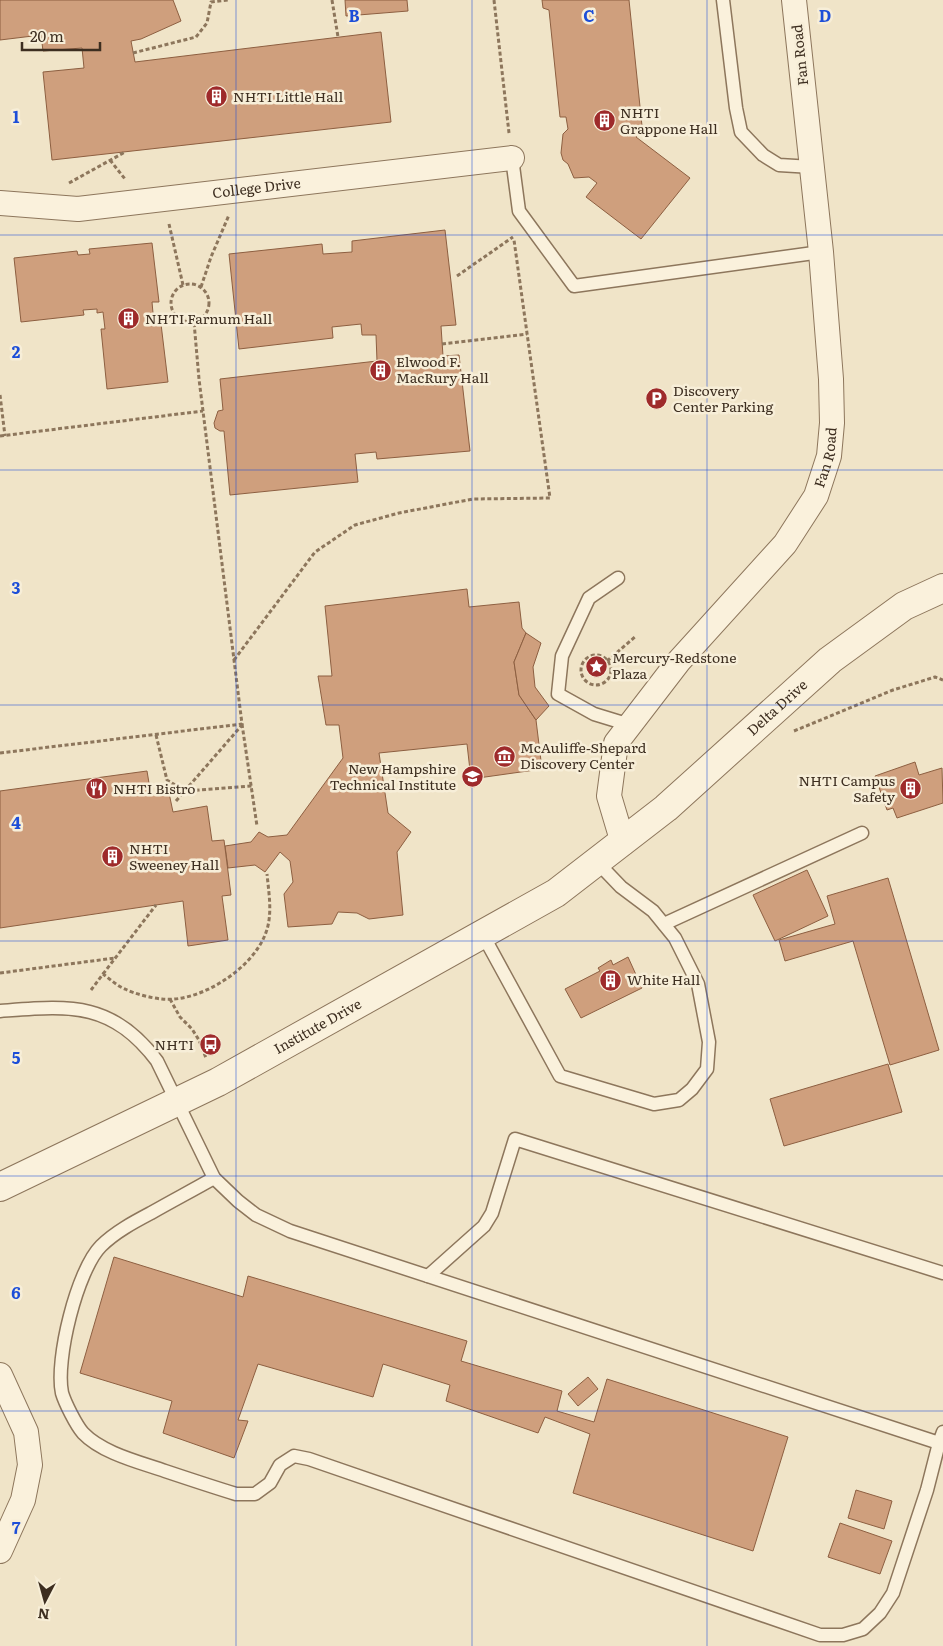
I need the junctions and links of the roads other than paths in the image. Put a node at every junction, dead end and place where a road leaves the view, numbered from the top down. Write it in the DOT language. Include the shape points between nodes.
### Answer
graph roads {
  1 [pos="723,0"];
  2 [pos="794,0"];
  3 [pos="512,158"];
  4 [pos="812,167"];
  5 [pos="0,204"];
  6 [pos="821,252"];
  7 [pos="618,578"];
  8 [pos="943,588"];
  9 [pos="630,725"];
  10 [pos="862,833"];
  11 [pos="623,843"];
  12 [pos="598,862"];
  13 [pos="664,924"];
  14 [pos="483,935"];
  15 [pos="0,1011"];
  16 [pos="176,1101"];
  17 [pos="214,1178"];
  18 [pos="0,1187"];
  19 [pos="943,1273"];
  20 [pos="428,1276"];
  21 [pos="0,1376"];
  22 [pos="941,1438"];
  23 [pos="0,1552"];
  1 -- 4 [label="lane" via="741,132 763,155 779,165"];
  2 -- 4 [label="street, Fan Road"];
  3 -- 5 [label="street, College Drive" via="78,209"];
  3 -- 6 [label="lane" via="519,211 574,286"];
  4 -- 6 [label="street, Fan Road"];
  6 -- 9 [label="street, Fan Road" via="832,423 829,456 816,496 785,544 679,662"];
  7 -- 9 [label="lane" via="589,598 562,656 558,694 594,714"];
  8 -- 11 [label="street, Delta Drive" via="904,606 830,660"];
  9 -- 11 [label="street, Fan Road" via="616,743 610,796"];
  10 -- 13 [label="lane"];
  11 -- 12 [label="street, Institute Drive"];
  12 -- 13 [label="lane"];
  12 -- 14 [label="street, Institute Drive" via="556,893"];
  13 -- 14 [label="lane" via="675,938 698,984 709,1042 707,1069 692,1089 679,1100 654,1104 560,1076"];
  14 -- 16 [label="street, Institute Drive" via="218,1082"];
  15 -- 16 [label="lane" via="72,1008 104,1016 145,1046"];
  16 -- 17 [label="lane"];
  16 -- 18 [label="street, Institute Drive"];
  17 -- 20 [label="lane" via="250,1211 290,1231"];
  17 -- 22 [label="lane" via="115,1234 90,1260 76,1293 63,1350 62,1393 82,1433 127,1458 236,1494 255,1494 270,1483 280,1465 294,1456 309,1459 820,1635 843,1635 863,1629 880,1613 893,1593 928,1490"];
  19 -- 20 [label="lane" via="515,1139 492,1213 484,1226"];
  20 -- 22 [label="lane"];
  21 -- 23 [label="street" via="26,1432 30,1465 23,1500"];
}
